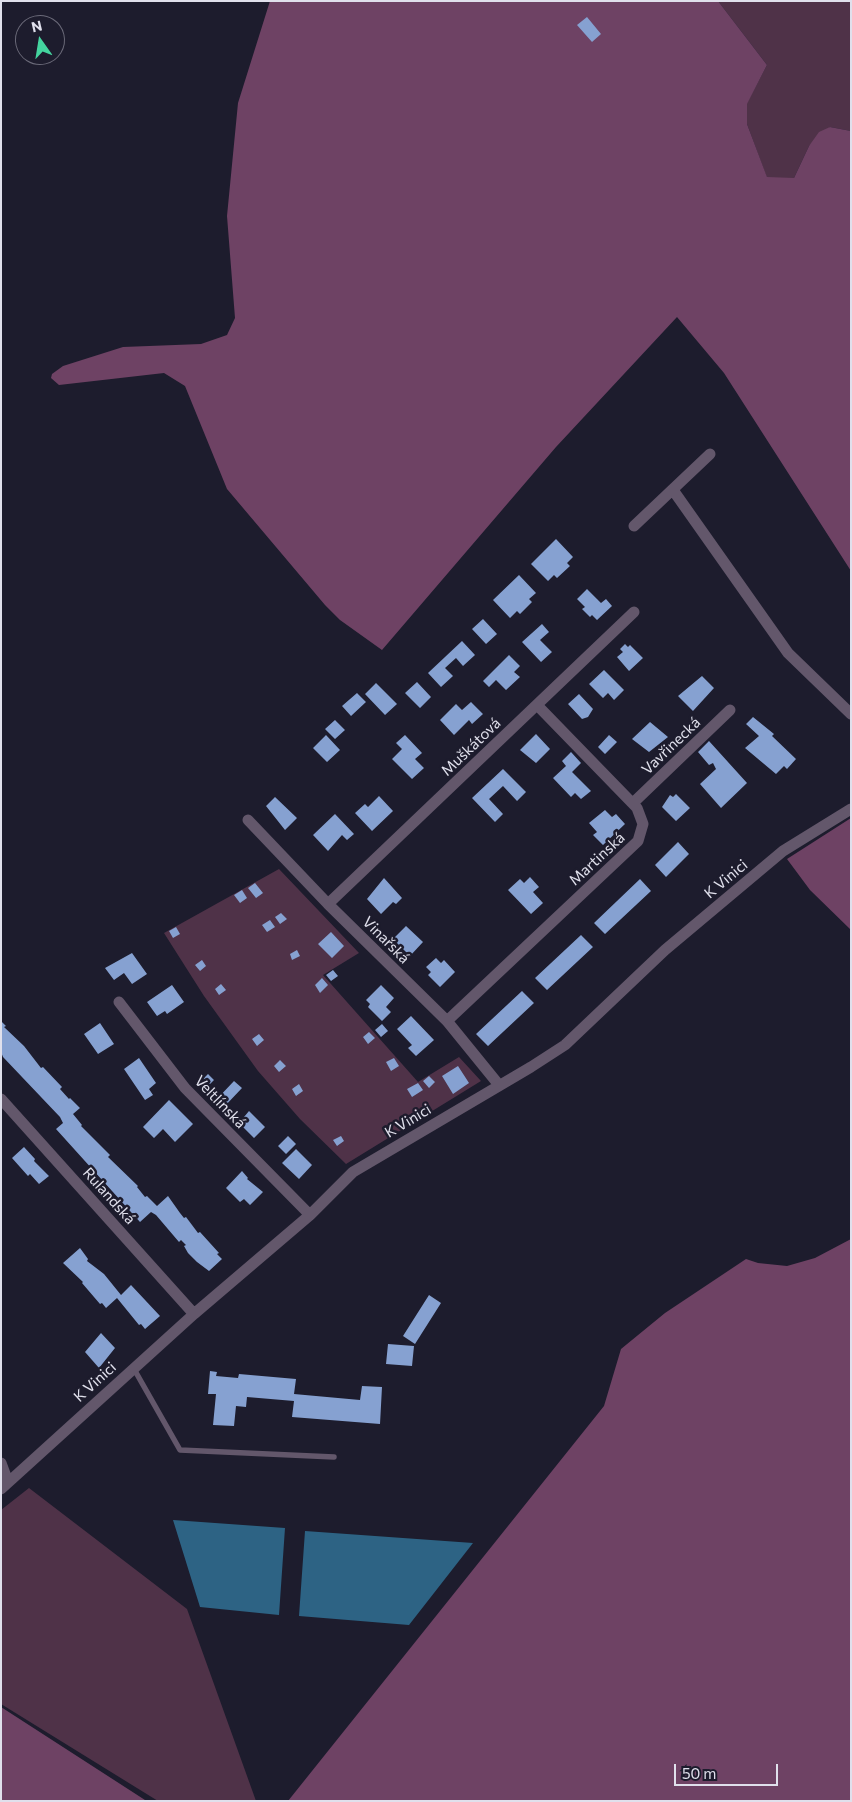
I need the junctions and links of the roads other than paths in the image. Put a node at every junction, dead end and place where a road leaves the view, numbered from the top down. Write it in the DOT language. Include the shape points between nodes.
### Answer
graph roads {
  1 [pos="710,454"];
  2 [pos="673,490"];
  3 [pos="634,526"];
  4 [pos="634,612"];
  5 [pos="537,705"];
  6 [pos="730,710"];
  7 [pos="851,714"];
  8 [pos="633,803"];
  9 [pos="851,808"];
  10 [pos="248,820"];
  11 [pos="328,904"];
  12 [pos="119,1002"];
  13 [pos="447,1021"];
  14 [pos="499,1085"];
  15 [pos="1,1099"];
  16 [pos="310,1214"];
  17 [pos="194,1314"];
  18 [pos="134,1368"];
  19 [pos="334,1457"];
  20 [pos="1,1463"];
  21 [pos="5,1485"];
  1 -- 2 [label="street"];
  2 -- 3 [label="street"];
  2 -- 7 [label="street" via="788,653"];
  4 -- 5 [label="street, Muškátová"];
  5 -- 8 [label="street, Martinská"];
  5 -- 11 [label="street, Muškátová"];
  6 -- 8 [label="street, Vavřinecká"];
  8 -- 13 [label="street, Martinská" via="643,824 638,841"];
  9 -- 14 [label="street, K Vinici" via="776,857 665,950 564,1045 532,1068"];
  10 -- 11 [label="street, Vinařská"];
  11 -- 13 [label="street, Vinařská"];
  12 -- 16 [label="street, Veltlínská" via="184,1088"];
  13 -- 14 [label="street, Vinařská"];
  14 -- 16 [label="street, K Vinici" via="354,1172"];
  15 -- 17 [label="street, Rulandská"];
  16 -- 17 [label="street, K Vinici"];
  17 -- 18 [label="street, K Vinici"];
  18 -- 19 [label="lane" via="180,1450"];
  18 -- 21 [label="street, K Vinici"];
  20 -- 21 [label="street"];
}
